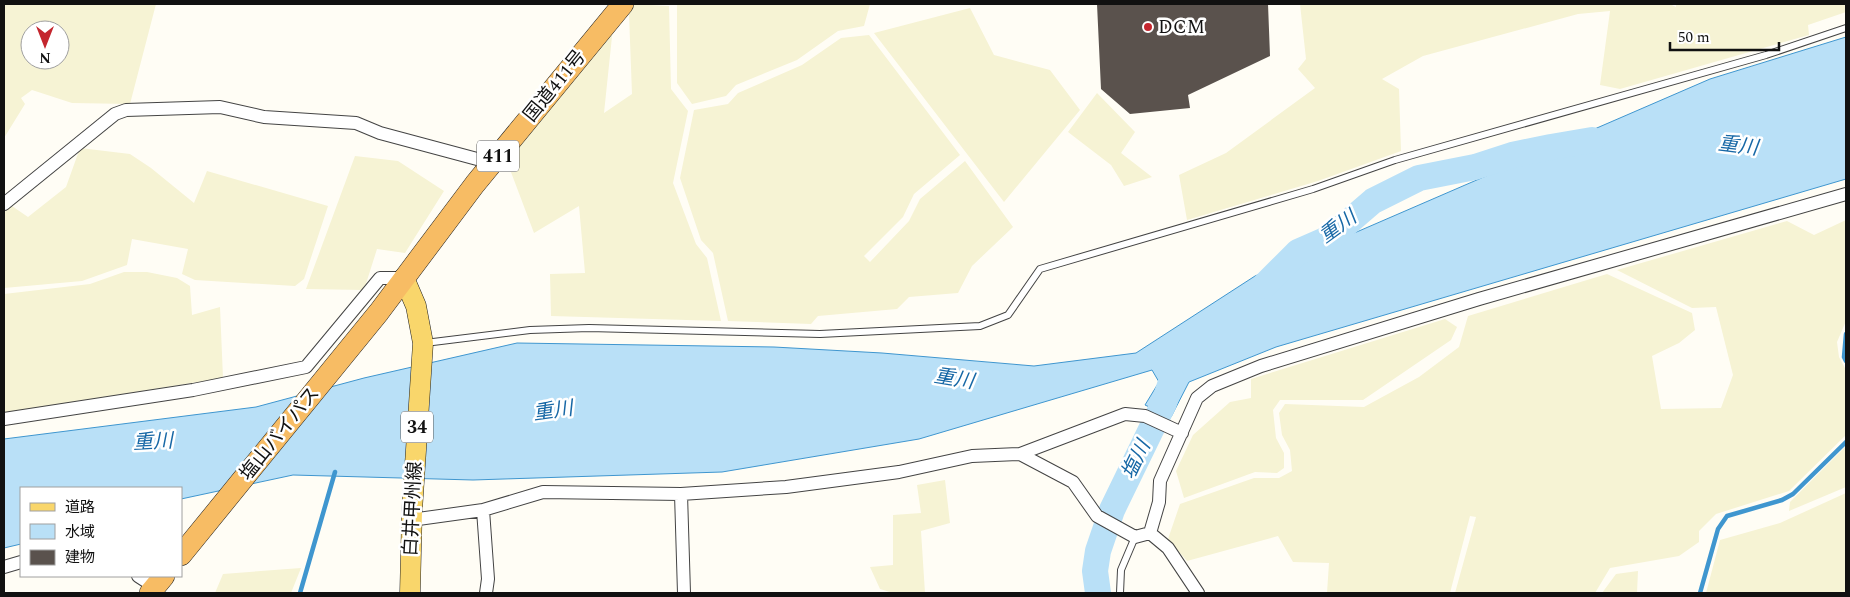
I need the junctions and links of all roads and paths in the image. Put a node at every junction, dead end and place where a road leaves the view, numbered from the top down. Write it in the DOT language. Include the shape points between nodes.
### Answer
graph roads {
  1 [pos="623,4"];
  2 [pos="1846,28"];
  3 [pos="492,163"];
  4 [pos="1846,194"];
  5 [pos="4,204"];
  6 [pos="404,278"];
  7 [pos="379,312"];
  8 [pos="423,343"];
  9 [pos="4,419"];
  10 [pos="1182,433"];
  11 [pos="1020,454"];
  12 [pos="681,494"];
  13 [pos="483,510"];
  14 [pos="412,516"];
  15 [pos="1150,533"];
  16 [pos="1135,536"];
  17 [pos="182,554"];
  18 [pos="20,562"];
  19 [pos="4,567"];
  20 [pos="410,593"];
  21 [pos="486,593"];
  22 [pos="684,593"];
  23 [pos="1120,593"];
  24 [pos="1198,593"];
  1 -- 3 [label="highway, 国道411号 / 411"];
  2 -- 8 [label="lane" via="1766,55 1405,158 1313,189 1040,270 1008,315 980,326 820,334 589,328 530,330"];
  3 -- 5 [label="street" via="380,133 356,123 264,117 220,107 126,110 115,114"];
  3 -- 6 [label="highway, 国道411号 / 411"];
  4 -- 10 [label="street" via="1488,296 1261,366 1212,386 1197,398"];
  6 -- 7 [label="highway, 国道411号 / 411"];
  6 -- 8 [label="main road, 白井甲州線 / 34" via="416,306"];
  6 -- 9 [label="street" via="380,278 306,367 193,390"];
  7 -- 17 [label="highway, 塩山バイパス / 411"];
  8 -- 14 [label="main road, 白井甲州線 / 34"];
  10 -- 11 [label="street" via="1145,416 1125,414"];
  10 -- 15 [label="street" via="1160,481 1159,502"];
  11 -- 12 [label="street" via="972,456 899,472 786,487"];
  11 -- 16 [label="street" via="1073,482 1097,516"];
  12 -- 13 [label="street" via="544,492"];
  12 -- 22 [label="street"];
  13 -- 14 [label="street"];
  13 -- 21 [label="street" via="488,579"];
  14 -- 20 [label="main road, 白井甲州線 / 34"];
  15 -- 16 [label="street"];
  15 -- 24 [label="street" via="1168,548"];
  16 -- 23 [label="lane" via="1121,570"];
  18 -- 19 [label="street"];
}
